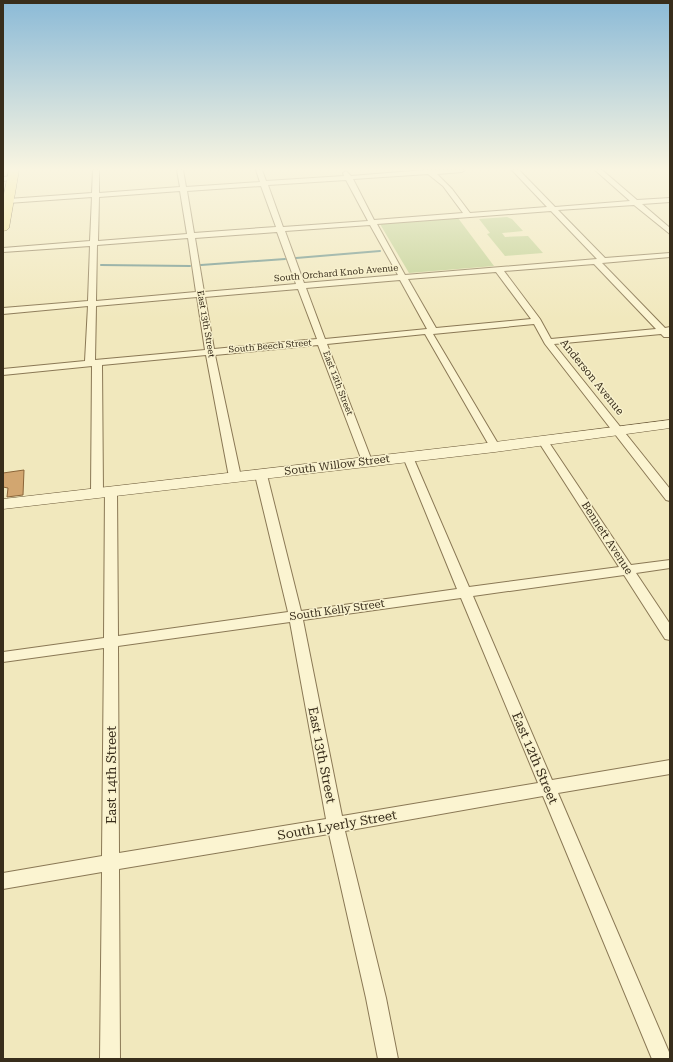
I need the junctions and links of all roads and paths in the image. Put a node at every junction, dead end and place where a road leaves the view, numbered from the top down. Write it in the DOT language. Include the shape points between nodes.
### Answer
graph roads {
  1 [pos="94,220"];
  2 [pos="188,220"];
  3 [pos="277,220"];
  4 [pos="408,220"];
  5 [pos="563,220"];
  6 [pos="655,220"];
  7 [pos="372,222"];
  8 [pos="280,229"];
  9 [pos="670,232"];
  10 [pos="190,236"];
  11 [pos="94,243"];
  12 [pos="3,250"];
  13 [pos="670,254"];
  14 [pos="599,260"];
  15 [pos="498,269"];
  16 [pos="403,277"];
  17 [pos="301,286"];
  18 [pos="200,294"];
  19 [pos="92,303"];
  20 [pos="3,310"];
  21 [pos="537,321"];
  22 [pos="666,330"];
  23 [pos="430,331"];
  24 [pos="670,338"];
  25 [pos="322,342"];
  26 [pos="548,342"];
  27 [pos="210,352"];
  28 [pos="93,363"];
  29 [pos="3,372"];
  30 [pos="670,424"];
  31 [pos="620,432"];
  32 [pos="543,441"];
  33 [pos="495,447"];
  34 [pos="408,457"];
  35 [pos="368,461"];
  36 [pos="261,475"];
  37 [pos="235,477"];
  38 [pos="104,492"];
  39 [pos="670,497"];
  40 [pos="3,504"];
  41 [pos="670,564"];
  42 [pos="629,570"];
  43 [pos="465,592"];
  44 [pos="296,616"];
  45 [pos="670,635"];
  46 [pos="111,642"];
  47 [pos="3,657"];
  48 [pos="670,766"];
  49 [pos="547,788"];
  50 [pos="335,825"];
  51 [pos="110,863"];
  52 [pos="3,881"];
  53 [pos="110,1059"];
  54 [pos="388,1059"];
  55 [pos="662,1059"];
  1 -- 11 [label="street, East 14th Street"];
  2 -- 10 [label="street, East 13th Street"];
  3 -- 8 [label="street, East 12th Street"];
  4 -- 7 [label="street"];
  5 -- 14 [label="street"];
  6 -- 9 [label="street"];
  7 -- 8 [label="street"];
  7 -- 16 [label="street"];
  8 -- 10 [label="street"];
  8 -- 17 [label="street, East 12th Street"];
  10 -- 11 [label="street"];
  10 -- 18 [label="street, East 13th Street"];
  11 -- 12 [label="street"];
  11 -- 19 [label="street, East 14th Street"];
  13 -- 14 [label="street, South Orchard Knob Avenue"];
  14 -- 15 [label="street, South Orchard Knob Avenue"];
  14 -- 22 [label="street"];
  15 -- 16 [label="street, South Orchard Knob Avenue"];
  15 -- 21 [label="street, Anderson Avenue"];
  16 -- 17 [label="street, South Orchard Knob Avenue"];
  16 -- 23 [label="street"];
  17 -- 18 [label="street, South Orchard Knob Avenue"];
  17 -- 25 [label="street, East 12th Street"];
  18 -- 19 [label="street, South Orchard Knob Avenue"];
  18 -- 27 [label="street, East 13th Street"];
  19 -- 20 [label="street, South Orchard Knob Avenue"];
  19 -- 28 [label="street, East 14th Street"];
  21 -- 23 [label="street, South Beech Street"];
  21 -- 26 [label="street, Anderson Avenue"];
  22 -- 24 [label="street"];
  22 -- 26 [label="street"];
  23 -- 25 [label="street, South Beech Street"];
  23 -- 33 [label="street"];
  25 -- 27 [label="street, South Beech Street"];
  25 -- 35 [label="street, East 12th Street"];
  26 -- 31 [label="street, Anderson Avenue"];
  27 -- 28 [label="street, South Beech Street"];
  27 -- 37 [label="street, East 13th Street"];
  28 -- 29 [label="street, South Beech Street"];
  28 -- 38 [label="street, East 14th Street"];
  30 -- 31 [label="main road, South Willow Street"];
  31 -- 32 [label="main road, South Willow Street"];
  31 -- 39 [label="street, Anderson Avenue"];
  32 -- 33 [label="main road, South Willow Street"];
  32 -- 42 [label="street, Bennett Avenue"];
  33 -- 34 [label="main road, South Willow Street"];
  34 -- 35 [label="main road, South Willow Street"];
  34 -- 43 [label="street, East 12th Street"];
  35 -- 36 [label="main road, South Willow Street"];
  36 -- 37 [label="main road, South Willow Street"];
  36 -- 44 [label="street, East 13th Street"];
  37 -- 38 [label="main road, South Willow Street"];
  38 -- 40 [label="main road, South Willow Street"];
  38 -- 46 [label="street, East 14th Street"];
  41 -- 42 [label="street, South Kelly Street"];
  42 -- 43 [label="street, South Kelly Street"];
  42 -- 45 [label="street, Bennett Avenue"];
  43 -- 44 [label="street, South Kelly Street"];
  43 -- 49 [label="street, East 12th Street"];
  44 -- 46 [label="street, South Kelly Street"];
  44 -- 50 [label="street, East 13th Street"];
  46 -- 47 [label="street, South Kelly Street"];
  46 -- 51 [label="street, East 14th Street"];
  48 -- 49 [label="street, South Lyerly Street"];
  49 -- 50 [label="street, South Lyerly Street"];
  49 -- 55 [label="street, East 12th Street"];
  50 -- 51 [label="street, South Lyerly Street"];
  50 -- 54 [label="street, East 13th Street"];
  51 -- 52 [label="street, South Lyerly Street"];
  51 -- 53 [label="street, East 14th Street"];
}
